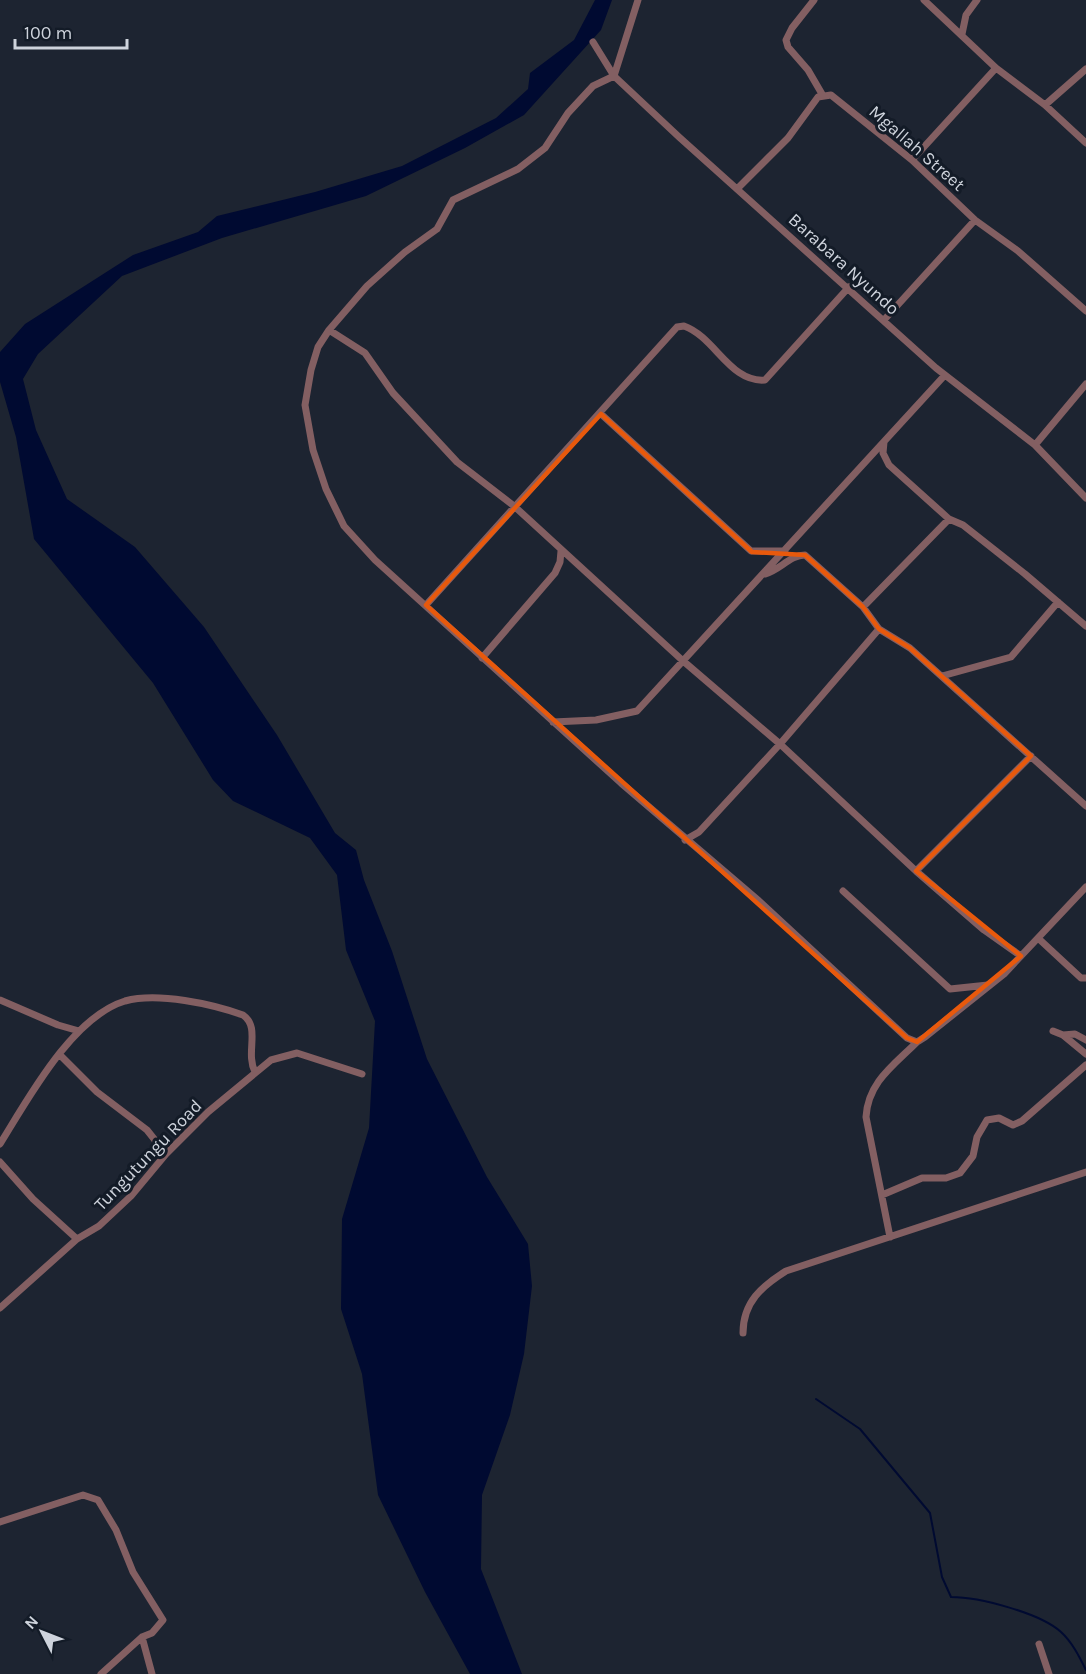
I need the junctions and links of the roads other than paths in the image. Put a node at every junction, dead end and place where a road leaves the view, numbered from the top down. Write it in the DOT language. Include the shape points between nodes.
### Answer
graph roads {
  1 [pos="638,0"];
  2 [pos="814,0"];
  3 [pos="924,0"];
  4 [pos="977,0"];
  5 [pos="962,34"];
  6 [pos="594,42"];
  7 [pos="996,68"];
  8 [pos="1086,69"];
  9 [pos="614,76"];
  10 [pos="822,94"];
  11 [pos="1045,105"];
  12 [pos="1086,143"];
  13 [pos="912,160"];
  14 [pos="738,188"];
  15 [pos="975,220"];
  16 [pos="849,287"];
  17 [pos="1086,311"];
  18 [pos="884,320"];
  19 [pos="329,330"];
  20 [pos="945,375"];
  21 [pos="1086,384"];
  22 [pos="600,414"];
  23 [pos="885,440"];
  24 [pos="1035,445"];
  25 [pos="1086,498"];
  26 [pos="514,506"];
  27 [pos="949,519"];
  28 [pos="561,551"];
  29 [pos="785,551"];
  30 [pos="765,574"];
  31 [pos="1058,602"];
  32 [pos="426,605"];
  33 [pos="863,607"];
  34 [pos="1086,626"];
  35 [pos="879,629"];
  36 [pos="482,658"];
  37 [pos="682,660"];
  38 [pos="942,676"];
  39 [pos="553,722"];
  40 [pos="780,744"];
  41 [pos="1031,756"];
  42 [pos="1086,806"];
  43 [pos="685,840"];
  44 [pos="916,871"];
  45 [pos="1086,887"];
  46 [pos="843,891"];
  47 [pos="1039,939"];
  48 [pos="1021,956"];
  49 [pos="1086,978"];
  50 [pos="991,985"];
  51 [pos="0,1000"];
  52 [pos="79,1031"];
  53 [pos="1053,1031"];
  54 [pos="1063,1035"];
  55 [pos="1086,1040"];
  56 [pos="917,1042"];
  57 [pos="59,1054"];
  58 [pos="1086,1054"];
  59 [pos="1086,1065"];
  60 [pos="255,1072"];
  61 [pos="363,1074"];
  62 [pos="0,1144"];
  63 [pos="166,1154"];
  64 [pos="0,1162"];
  65 [pos="1086,1172"];
  66 [pos="882,1195"];
  67 [pos="890,1237"];
  68 [pos="77,1239"];
  69 [pos="0,1308"];
  70 [pos="743,1334"];
  71 [pos="0,1522"];
  72 [pos="142,1637"];
  73 [pos="1039,1644"];
  74 [pos="101,1674"];
  75 [pos="152,1674"];
  76 [pos="1049,1674"];
  1 -- 9 [label="street"];
  2 -- 10 [label="street" via="786,40"];
  3 -- 5 [label="street"];
  4 -- 5 [label="street" via="966,15"];
  5 -- 7 [label="street"];
  6 -- 9 [label="street, Barabara Nyundo"];
  7 -- 11 [label="street"];
  7 -- 13 [label="street"];
  8 -- 11 [label="street"];
  9 -- 14 [label="street, Barabara Nyundo"];
  9 -- 19 [label="street" via="593,86 568,113 545,148 518,169 453,200 437,229 367,286"];
  10 -- 13 [label="street, Mgallah Street" via="836,97"];
  10 -- 14 [label="street" via="788,138"];
  11 -- 12 [label="street"];
  13 -- 15 [label="street, Mgallah Street"];
  14 -- 16 [label="street, Barabara Nyundo"];
  15 -- 17 [label="street, Mgallah Street" via="1018,251"];
  15 -- 18 [label="street"];
  16 -- 18 [label="street, Barabara Nyundo"];
  16 -- 22 [label="street" via="765,380 745,378 695,332 681,325"];
  18 -- 20 [label="street, Barabara Nyundo"];
  19 -- 26 [label="street" via="365,353 393,393 457,462"];
  19 -- 32 [label="street" via="314,359 305,405 311,442 326,489 351,536"];
  20 -- 23 [label="street"];
  20 -- 24 [label="street, Barabara Nyundo"];
  21 -- 24 [label="street"];
  22 -- 26 [label="street"];
  22 -- 29 [label="street" via="751,551"];
  23 -- 27 [label="street" via="883,453 887,462"];
  23 -- 29 [label="street"];
  24 -- 25 [label="street, Barabara Nyundo"];
  26 -- 28 [label="street"];
  26 -- 32 [label="street"];
  27 -- 31 [label="street" via="963,525"];
  27 -- 33 [label="street"];
  28 -- 36 [label="street" via="555,573"];
  28 -- 37 [label="street"];
  29 -- 30 [label="street"];
  30 -- 33 [label="street" via="805,555"];
  30 -- 37 [label="street"];
  31 -- 34 [label="street"];
  31 -- 38 [label="street" via="1011,657"];
  32 -- 36 [label="street"];
  33 -- 35 [label="street"];
  35 -- 38 [label="street" via="910,648"];
  35 -- 40 [label="street"];
  36 -- 39 [label="street"];
  37 -- 39 [label="street" via="637,711 596,720"];
  37 -- 40 [label="street"];
  38 -- 41 [label="street"];
  39 -- 43 [label="street"];
  40 -- 43 [label="street" via="699,832"];
  40 -- 44 [label="street"];
  41 -- 42 [label="street"];
  41 -- 44 [label="street"];
  43 -- 56 [label="street" via="759,901 888,1022"];
  44 -- 48 [label="street" via="984,930"];
  45 -- 47 [label="street"];
  46 -- 50 [label="street" via="950,989"];
  47 -- 48 [label="street"];
  47 -- 49 [label="street" via="1081,978"];
  48 -- 50 [label="street"];
  50 -- 56 [label="street"];
  51 -- 52 [label="street"];
  52 -- 57 [label="street"];
  52 -- 60 [label="street" via="131,1000 193,1001 243,1015 251,1023 250,1058"];
  53 -- 54 [label="street"];
  54 -- 55 [label="street" via="1075,1034"];
  54 -- 58 [label="street"];
  56 -- 66 [label="street" via="878,1082 867,1103 866,1117"];
  57 -- 62 [label="street"];
  57 -- 63 [label="street" via="97,1092 147,1130"];
  59 -- 66 [label="street" via="1013,1125 999,1118 987,1120 977,1137 973,1156 960,1173 946,1178 922,1178"];
  60 -- 61 [label="street, Tungutungu Road" via="271,1060 297,1053"];
  60 -- 63 [label="street, Tungutungu Road"];
  63 -- 68 [label="street, Tungutungu Road" via="99,1227"];
  64 -- 68 [label="street"];
  65 -- 67 [label="street"];
  66 -- 67 [label="street"];
  67 -- 70 [label="street" via="801,1264 763,1286 743,1320"];
  68 -- 69 [label="street, Tungutungu Road"];
  71 -- 72 [label="street" via="83,1496 98,1500 116,1530 133,1572 163,1620 152,1633"];
  72 -- 74 [label="street"];
  72 -- 75 [label="street"];
  73 -- 76 [label="street"];
}
